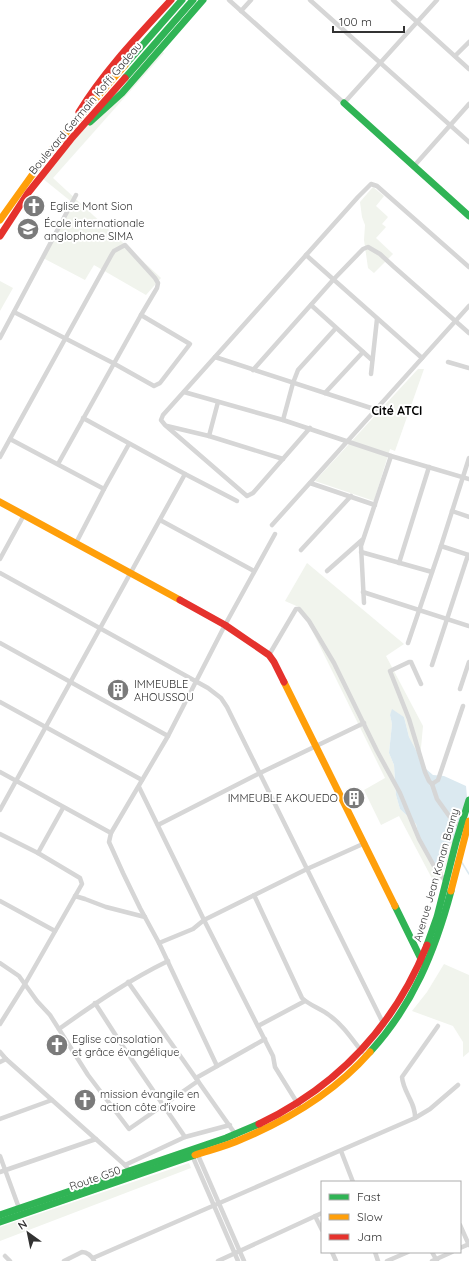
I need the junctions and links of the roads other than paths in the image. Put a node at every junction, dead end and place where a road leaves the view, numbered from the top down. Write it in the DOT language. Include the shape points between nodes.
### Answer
graph roads {
  1 [pos="171,0"];
  2 [pos="182,0"];
  3 [pos="193,0"];
  4 [pos="203,0"];
  5 [pos="229,0"];
  6 [pos="251,0"];
  7 [pos="310,0"];
  8 [pos="393,0"];
  9 [pos="437,0"];
  10 [pos="241,11"];
  11 [pos="418,22"];
  12 [pos="469,42"];
  13 [pos="455,56"];
  14 [pos="381,63"];
  15 [pos="469,69"];
  16 [pos="344,104"];
  17 [pos="469,104"];
  18 [pos="450,125"];
  19 [pos="64,134"];
  20 [pos="71,140"];
  21 [pos="469,142"];
  22 [pos="414,166"];
  23 [pos="76,195"];
  24 [pos="469,216"];
  25 [pos="0,220"];
  26 [pos="0,236"];
  27 [pos="306,255"];
  28 [pos="469,267"];
  29 [pos="333,280"];
  30 [pos="311,305"];
  31 [pos="469,306"];
  32 [pos="14,312"];
  33 [pos="141,315"];
  34 [pos="377,319"];
  35 [pos="456,321"];
  36 [pos="336,328"];
  37 [pos="469,333"];
  38 [pos="0,338"];
  39 [pos="66,338"];
  40 [pos="363,352"];
  41 [pos="215,358"];
  42 [pos="422,358"];
  43 [pos="372,360"];
  44 [pos="448,362"];
  45 [pos="114,363"];
  46 [pos="469,368"];
  47 [pos="253,370"];
  48 [pos="371,374"];
  49 [pos="293,383"];
  50 [pos="184,392"];
  51 [pos="325,393"];
  52 [pos="218,402"];
  53 [pos="377,410"];
  54 [pos="84,418"];
  55 [pos="283,420"];
  56 [pos="165,425"];
  57 [pos="310,428"];
  58 [pos="209,436"];
  59 [pos="10,439"];
  60 [pos="348,441"];
  61 [pos="129,444"];
  62 [pos="391,456"];
  63 [pos="0,457"];
  64 [pos="469,458"];
  65 [pos="283,459"];
  66 [pos="58,464"];
  67 [pos="429,467"];
  68 [pos="185,474"];
  69 [pos="463,477"];
  70 [pos="469,479"];
  71 [pos="310,483"];
  72 [pos="104,489"];
  73 [pos="351,496"];
  74 [pos="237,501"];
  75 [pos="0,502"];
  76 [pos="375,505"];
  77 [pos="452,511"];
  78 [pos="24,515"];
  79 [pos="469,517"];
  80 [pos="160,520"];
  81 [pos="272,525"];
  82 [pos="275,534"];
  83 [pos="362,540"];
  84 [pos="76,543"];
  85 [pos="441,546"];
  86 [pos="301,550"];
  87 [pos="361,552"];
  88 [pos="469,555"];
  89 [pos="0,559"];
  90 [pos="399,563"];
  91 [pos="254,571"];
  92 [pos="327,571"];
  93 [pos="432,572"];
  94 [pos="0,573"];
  95 [pos="130,574"];
  96 [pos="362,592"];
  97 [pos="364,603"];
  98 [pos="419,609"];
  99 [pos="447,619"];
  100 [pos="225,624"];
  101 [pos="469,626"];
  102 [pos="101,628"];
  103 [pos="0,643"];
  104 [pos="408,643"];
  105 [pos="269,655"];
  106 [pos="469,662"];
  107 [pos="432,665"];
  108 [pos="195,681"];
  109 [pos="71,682"];
  110 [pos="420,684"];
  111 [pos="460,689"];
  112 [pos="0,702"];
  113 [pos="463,706"];
  114 [pos="364,723"];
  115 [pos="46,727"];
  116 [pos="168,736"];
  117 [pos="316,746"];
  118 [pos="0,772"];
  119 [pos="260,773"];
  120 [pos="142,780"];
  121 [pos="16,781"];
  122 [pos="432,784"];
  123 [pos="139,787"];
  124 [pos="469,800"];
  125 [pos="63,808"];
  126 [pos="0,810"];
  127 [pos="469,822"];
  128 [pos="158,825"];
  129 [pos="461,827"];
  130 [pos="111,833"];
  131 [pos="0,834"];
  132 [pos="365,844"];
  133 [pos="38,853"];
  134 [pos="457,853"];
  135 [pos="307,869"];
  136 [pos="446,882"];
  137 [pos="254,895"];
  138 [pos="75,896"];
  139 [pos="0,901"];
  140 [pos="144,917"];
  141 [pos="204,920"];
  142 [pos="55,931"];
  143 [pos="159,943"];
  144 [pos="420,960"];
  145 [pos="168,961"];
  146 [pos="0,963"];
  147 [pos="427,964"];
  148 [pos="128,982"];
  149 [pos="25,984"];
  150 [pos="305,1001"];
  151 [pos="95,1003"];
  152 [pos="0,1024"];
  153 [pos="384,1025"];
  154 [pos="258,1026"];
  155 [pos="438,1026"];
  156 [pos="59,1029"];
  157 [pos="265,1039"];
  158 [pos="0,1052"];
  159 [pos="364,1054"];
  160 [pos="6,1059"];
  161 [pos="0,1062"];
  162 [pos="217,1066"];
  163 [pos="197,1079"];
  164 [pos="458,1085"];
  165 [pos="52,1100"];
  166 [pos="164,1105"];
  167 [pos="299,1107"];
  168 [pos="415,1118"];
  169 [pos="0,1119"];
  170 [pos="230,1125"];
  171 [pos="236,1135"];
  172 [pos="185,1137"];
  173 [pos="96,1139"];
  174 [pos="341,1151"];
  175 [pos="194,1152"];
  176 [pos="0,1156"];
  177 [pos="130,1170"];
  178 [pos="2,1172"];
  179 [pos="353,1181"];
  180 [pos="219,1204"];
  181 [pos="214,1207"];
  182 [pos="19,1208"];
  183 [pos="321,1213"];
  184 [pos="0,1215"];
  185 [pos="315,1216"];
  186 [pos="0,1222"];
  187 [pos="321,1228"];
  188 [pos="461,1230"];
  189 [pos="469,1244"];
  190 [pos="240,1251"];
  191 [pos="406,1253"];
  192 [pos="450,1253"];
  193 [pos="234,1254"];
  194 [pos="5,1256"];
  195 [pos="94,1260"];
  196 [pos="435,1260"];
  197 [pos="10,1261"];
  198 [pos="64,1261"];
  199 [pos="218,1261"];
  200 [pos="238,1261"];
  201 [pos="244,1261"];
  202 [pos="386,1261"];
  1 -- 19 [label="street" via="101,78"];
  2 -- 19 [label="street, Boulevard Germain Koffi Gadeau"];
  3 -- 20 [label="street, Boulevard Germain Koffi Gadeau"];
  4 -- 20 [label="street" via="122,93"];
  5 -- 10 [label="street"];
  6 -- 10 [label="street"];
  7 -- 14 [label="street"];
  8 -- 11 [label="street"];
  9 -- 11 [label="street"];
  10 -- 16 [label="street"];
  11 -- 13 [label="street"];
  11 -- 14 [label="street"];
  12 -- 13 [label="street"];
  13 -- 15 [label="street"];
  14 -- 16 [label="street"];
  14 -- 18 [label="street"];
  16 -- 22 [label="street"];
  17 -- 18 [label="street"];
  18 -- 21 [label="street"];
  18 -- 22 [label="street"];
  19 -- 25 [label="street, Boulevard Germain Koffi Gadeau"];
  20 -- 26 [label="street, Boulevard Germain Koffi Gadeau" via="28,194"];
  22 -- 24 [label="street"];
  23 -- 32 [label="street"];
  27 -- 28 [label="street" via="373,184"];
  27 -- 29 [label="street"];
  27 -- 41 [label="street"];
  29 -- 30 [label="street"];
  29 -- 34 [label="street"];
  29 -- 35 [label="street" via="368,247 389,262"];
  30 -- 36 [label="street"];
  30 -- 47 [label="street"];
  31 -- 35 [label="street"];
  32 -- 38 [label="street"];
  32 -- 39 [label="street"];
  33 -- 39 [label="street" via="158,283 125,245 112,254"];
  33 -- 45 [label="street"];
  33 -- 45 [label="street" via="190,344 157,386"];
  34 -- 42 [label="street"];
  34 -- 43 [label="street"];
  35 -- 37 [label="street"];
  35 -- 42 [label="street"];
  36 -- 40 [label="street"];
  36 -- 49 [label="street" via="300,367"];
  39 -- 45 [label="street"];
  39 -- 59 [label="street"];
  40 -- 43 [label="street"];
  40 -- 51 [label="street"];
  41 -- 47 [label="street"];
  41 -- 50 [label="street"];
  42 -- 53 [label="street"];
  43 -- 48 [label="street"];
  44 -- 46 [label="street"];
  45 -- 54 [label="street"];
  47 -- 49 [label="street"];
  49 -- 51 [label="street"];
  49 -- 55 [label="street"];
  50 -- 52 [label="street"];
  50 -- 56 [label="street" via="161,418"];
  51 -- 53 [label="street"];
  52 -- 55 [label="street"];
  52 -- 58 [label="street"];
  53 -- 60 [label="street"];
  54 -- 61 [label="street"];
  54 -- 66 [label="street"];
  55 -- 57 [label="street"];
  56 -- 58 [label="street"];
  56 -- 65 [label="street" via="248,496"];
  57 -- 60 [label="street"];
  57 -- 65 [label="street"];
  58 -- 65 [label="street"];
  59 -- 63 [label="street"];
  59 -- 66 [label="street"];
  60 -- 62 [label="street"];
  60 -- 71 [label="street"];
  61 -- 68 [label="street"];
  61 -- 72 [label="street"];
  62 -- 67 [label="street"];
  62 -- 76 [label="street"];
  64 -- 69 [label="street"];
  66 -- 72 [label="street"];
  67 -- 69 [label="street"];
  67 -- 90 [label="street"];
  68 -- 74 [label="street"];
  68 -- 80 [label="street"];
  69 -- 70 [label="street"];
  69 -- 77 [label="street"];
  71 -- 73 [label="street"];
  71 -- 81 [label="street"];
  72 -- 84 [label="street"];
  73 -- 76 [label="street"];
  73 -- 86 [label="street"];
  75 -- 78 [label="street"];
  76 -- 83 [label="street"];
  77 -- 79 [label="street"];
  77 -- 85 [label="street"];
  78 -- 84 [label="street"];
  78 -- 89 [label="street"];
  80 -- 91 [label="street"];
  80 -- 95 [label="street"];
  82 -- 91 [label="street"];
  83 -- 87 [label="street"];
  83 -- 92 [label="street"];
  84 -- 95 [label="street"];
  85 -- 88 [label="street"];
  85 -- 93 [label="street"];
  87 -- 90 [label="street"];
  87 -- 96 [label="street"];
  88 -- 99 [label="street"];
  90 -- 93 [label="street"];
  91 -- 100 [label="street"];
  93 -- 98 [label="street"];
  94 -- 102 [label="street"];
  95 -- 100 [label="street"];
  95 -- 102 [label="street"];
  96 -- 97 [label="street"];
  96 -- 98 [label="street"];
  98 -- 99 [label="street"];
  98 -- 104 [label="street"];
  99 -- 101 [label="street"];
  99 -- 107 [label="street"];
  100 -- 105 [label="street"];
  100 -- 108 [label="street"];
  102 -- 108 [label="street"];
  102 -- 109 [label="street"];
  103 -- 109 [label="street"];
  105 -- 114 [label="street" via="296,609 299,609 334,663"];
  105 -- 117 [label="street"];
  106 -- 111 [label="street"];
  108 -- 116 [label="street"];
  108 -- 119 [label="street" via="213,691 224,702"];
  109 -- 115 [label="street"];
  109 -- 116 [label="street"];
  110 -- 122 [label="street" via="411,662 390,670 409,719 425,772"];
  112 -- 115 [label="street"];
  113 -- 122 [label="street" via="438,780"];
  114 -- 117 [label="street"];
  114 -- 136 [label="street" via="400,793 419,839"];
  115 -- 120 [label="street"];
  115 -- 121 [label="street"];
  116 -- 120 [label="street"];
  117 -- 119 [label="street"];
  117 -- 132 [label="street"];
  118 -- 121 [label="street"];
  119 -- 128 [label="street"];
  119 -- 135 [label="street"];
  120 -- 123 [label="street"];
  121 -- 125 [label="street"];
  121 -- 126 [label="street"];
  122 -- 129 [label="street" via="437,799 452,820"];
  123 -- 128 [label="street"];
  123 -- 130 [label="street"];
  124 -- 129 [label="street, Avenue Jean Konan Banny"];
  125 -- 130 [label="street"];
  125 -- 133 [label="street"];
  127 -- 134 [label="street, Avenue Jean Konan Banny"];
  128 -- 141 [label="street"];
  129 -- 134 [label="street, Avenue Jean Konan Banny" via="456,842"];
  130 -- 140 [label="street" via="110,842"];
  131 -- 133 [label="street"];
  132 -- 135 [label="street"];
  132 -- 144 [label="street"];
  133 -- 138 [label="street" via="80,878 82,884"];
  134 -- 136 [label="street, Avenue Jean Konan Banny"];
  134 -- 147 [label="street, Avenue Jean Konan Banny" via="458,862 439,933"];
  135 -- 137 [label="street"];
  135 -- 153 [label="street"];
  136 -- 144 [label="street, Avenue Jean Konan Banny"];
  137 -- 141 [label="street"];
  137 -- 150 [label="street"];
  138 -- 140 [label="street"];
  138 -- 142 [label="street"];
  139 -- 142 [label="street"];
  140 -- 143 [label="street"];
  141 -- 143 [label="street" via="193,929"];
  141 -- 154 [label="street"];
  142 -- 149 [label="street"];
  143 -- 145 [label="street"];
  144 -- 147 [label="street"];
  144 -- 153 [label="street, Avenue Jean Konan Banny"];
  145 -- 148 [label="street"];
  145 -- 162 [label="street"];
  146 -- 149 [label="street" via="19,976"];
  147 -- 159 [label="street, Avenue Jean Konan Banny" via="403,1010 386,1034"];
  148 -- 151 [label="street"];
  148 -- 163 [label="street"];
  149 -- 152 [label="street"];
  149 -- 156 [label="street"];
  150 -- 154 [label="street"];
  150 -- 159 [label="street" via="338,1022"];
  151 -- 156 [label="street"];
  151 -- 166 [label="street"];
  153 -- 159 [label="street, Avenue Jean Konan Banny"];
  154 -- 157 [label="street"];
  155 -- 168 [label="street" via="402,1077 415,1108"];
  156 -- 166 [label="street" via="88,1075 129,1129"];
  157 -- 162 [label="street"];
  157 -- 167 [label="street" via="275,1067"];
  158 -- 160 [label="street"];
  159 -- 167 [label="street, Avenue Jean Konan Banny" via="347,1075 324,1095"];
  160 -- 161 [label="street"];
  160 -- 165 [label="street"];
  162 -- 163 [label="street"];
  163 -- 166 [label="street"];
  163 -- 170 [label="street"];
  164 -- 168 [label="street"];
  165 -- 169 [label="street"];
  165 -- 173 [label="street"];
  166 -- 172 [label="street"];
  167 -- 171 [label="street, Avenue Jean Konan Banny"];
  167 -- 175 [label="street, Avenue Jean Konan Banny" via="270,1127 240,1140"];
  168 -- 174 [label="street"];
  170 -- 171 [label="street"];
  170 -- 172 [label="street"];
  171 -- 175 [label="street, Avenue Jean Konan Banny"];
  172 -- 177 [label="street"];
  173 -- 177 [label="street"];
  173 -- 178 [label="street"];
  174 -- 179 [label="street"];
  174 -- 180 [label="street"];
  175 -- 177 [label="street, Route G50"];
  175 -- 180 [label="street"];
  175 -- 181 [label="street"];
  176 -- 178 [label="street"];
  177 -- 182 [label="street, Route G50"];
  177 -- 186 [label="street, Route G50"];
  178 -- 182 [label="street"];
  180 -- 181 [label="street"];
  180 -- 190 [label="street"];
  181 -- 193 [label="street"];
  181 -- 195 [label="street"];
  182 -- 184 [label="street, Route G50"];
  183 -- 185 [label="street"];
  185 -- 187 [label="street"];
  185 -- 190 [label="street"];
  188 -- 189 [label="street"];
  190 -- 193 [label="street"];
  190 -- 201 [label="street"];
  191 -- 202 [label="street"];
  192 -- 196 [label="street"];
  193 -- 199 [label="street"];
  193 -- 200 [label="street"];
  194 -- 197 [label="street"];
  195 -- 198 [label="street" via="86,1252 82,1252"];
}
